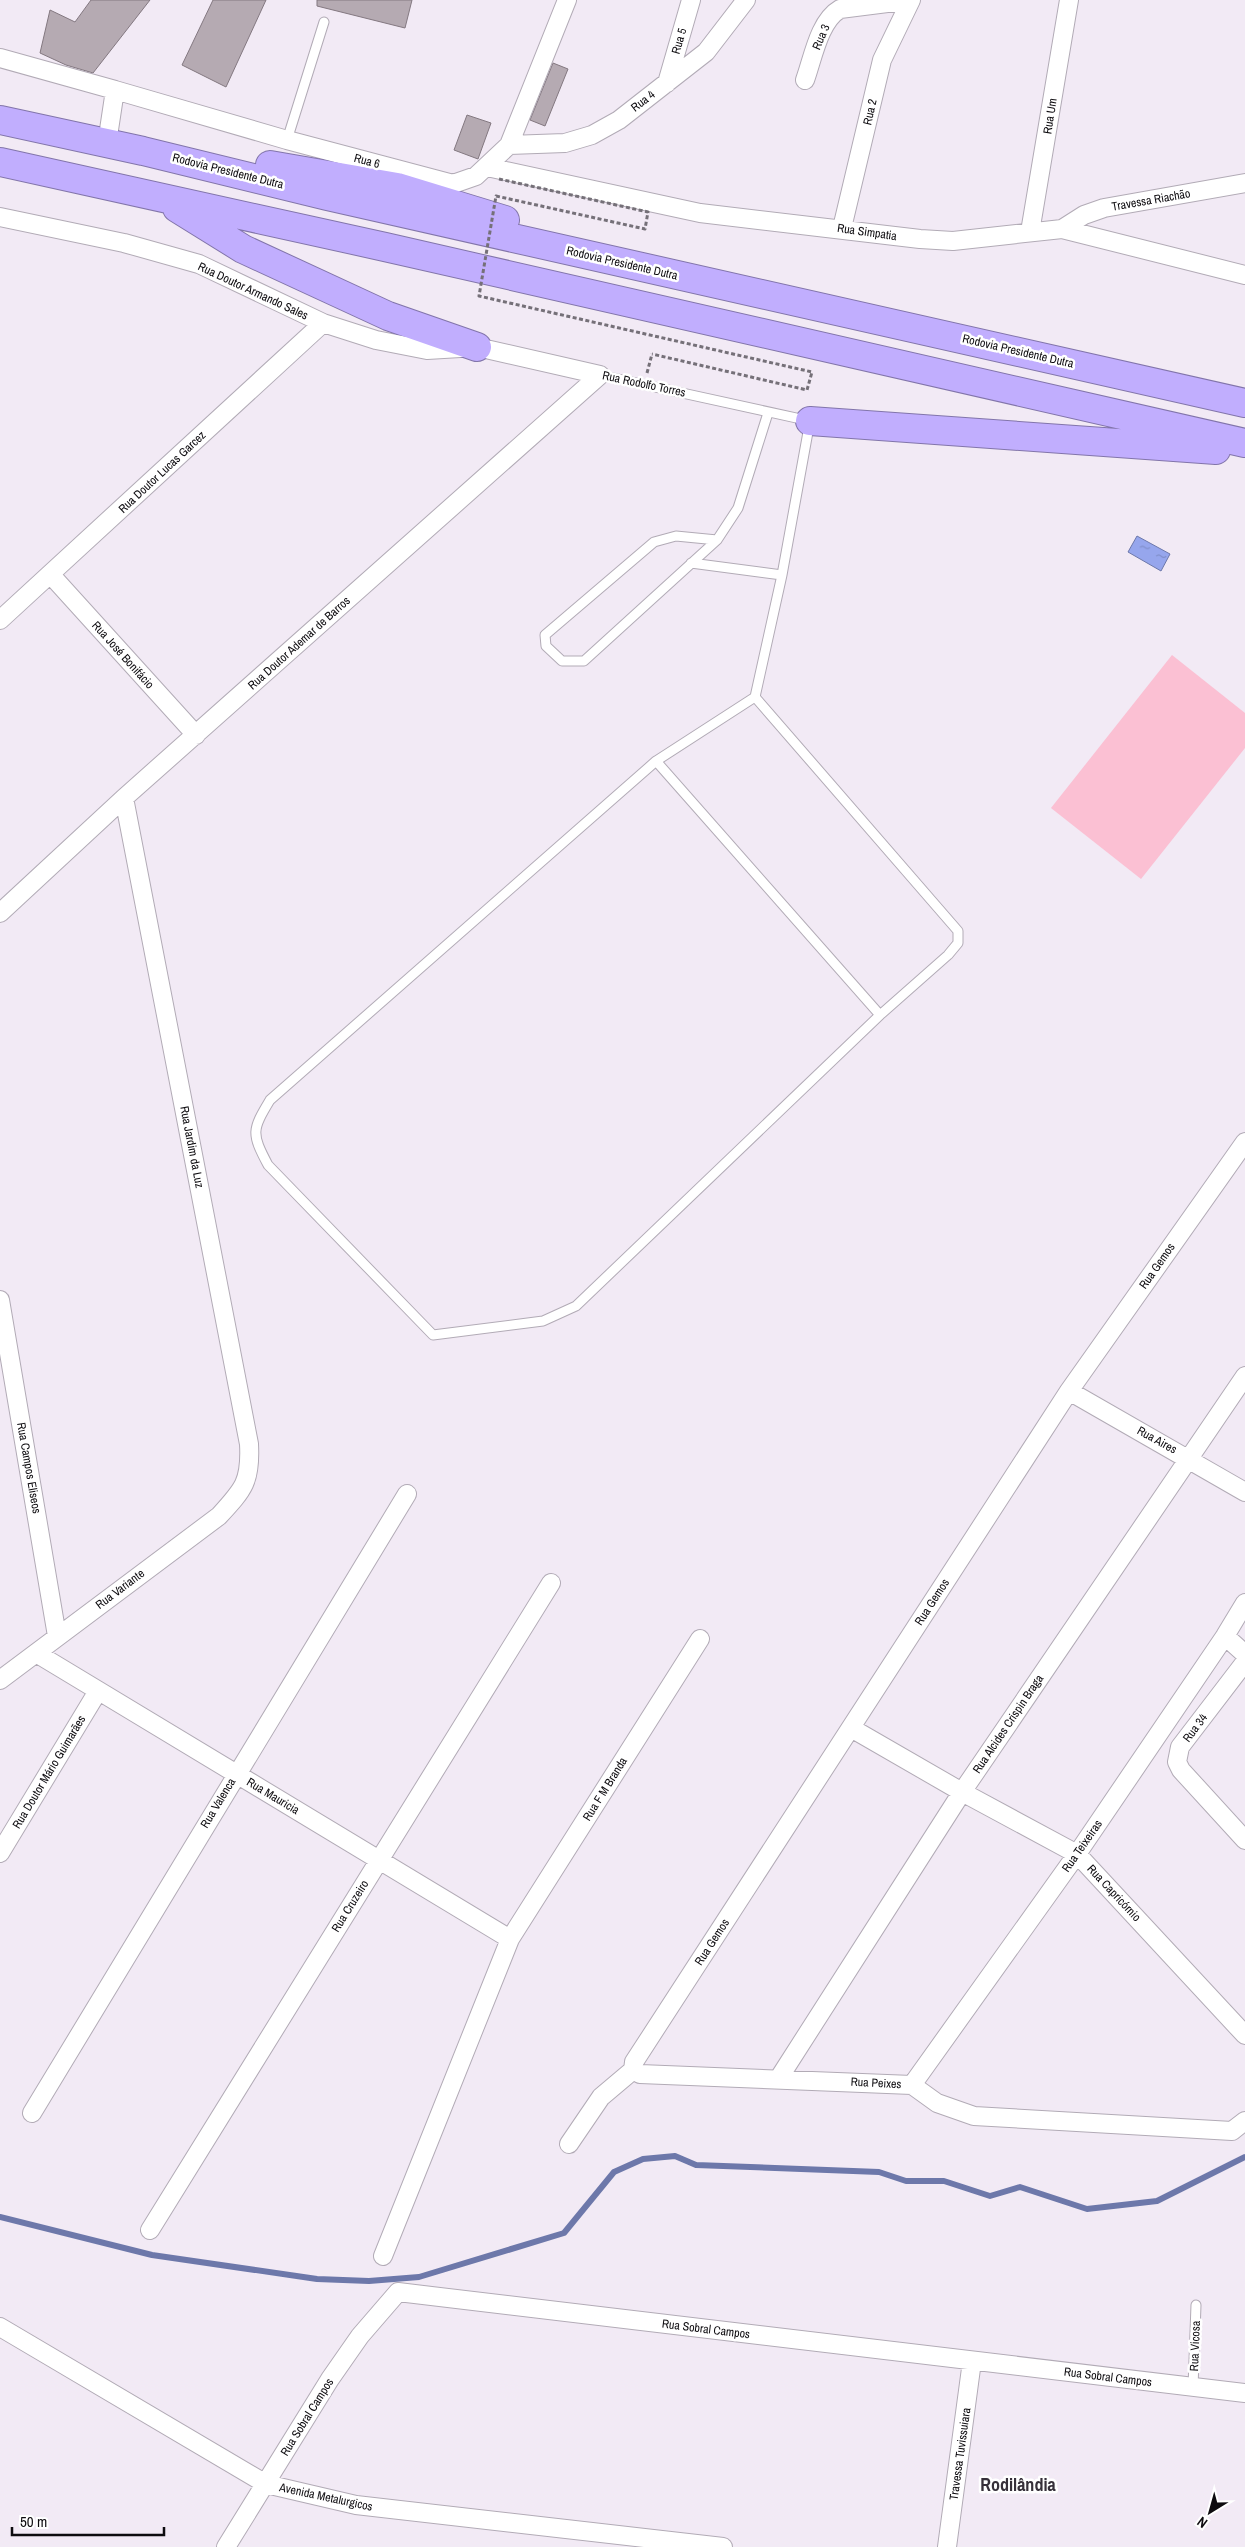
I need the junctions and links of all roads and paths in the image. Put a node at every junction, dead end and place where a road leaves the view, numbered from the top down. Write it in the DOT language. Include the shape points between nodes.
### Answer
graph roads {
  1 [pos="567,0"];
  2 [pos="691,0"];
  3 [pos="746,0"];
  4 [pos="911,0"];
  5 [pos="1069,0"];
  6 [pos="324,22"];
  7 [pos="0,58"];
  8 [pos="805,80"];
  9 [pos="667,83"];
  10 [pos="115,90"];
  11 [pos="0,120"];
  12 [pos="287,140"];
  13 [pos="107,144"];
  14 [pos="509,145"];
  15 [pos="0,162"];
  16 [pos="493,173"];
  17 [pos="1245,183"];
  18 [pos="162,197"];
  19 [pos="0,217"];
  20 [pos="842,228"];
  21 [pos="1062,229"];
  22 [pos="1030,232"];
  23 [pos="1245,275"];
  24 [pos="322,323"];
  25 [pos="477,347"];
  26 [pos="600,375"];
  27 [pos="644,383"];
  28 [pos="1245,403"];
  29 [pos="768,413"];
  30 [pos="810,421"];
  31 [pos="1245,443"];
  32 [pos="1245,452"];
  33 [pos="717,540"];
  34 [pos="691,563"];
  35 [pos="51,575"];
  36 [pos="782,576"];
  37 [pos="0,620"];
  38 [pos="755,697"];
  39 [pos="196,734"];
  40 [pos="656,761"];
  41 [pos="124,798"];
  42 [pos="0,912"];
  43 [pos="880,1015"];
  44 [pos="1245,1142"];
  45 [pos="0,1300"];
  46 [pos="1245,1376"];
  47 [pos="1069,1391"];
  48 [pos="1189,1458"];
  49 [pos="1245,1492"];
  50 [pos="407,1494"];
  51 [pos="238,1495"];
  52 [pos="551,1583"];
  53 [pos="1245,1603"];
  54 [pos="57,1636"];
  55 [pos="1226,1636"];
  56 [pos="700,1639"];
  57 [pos="36,1653"];
  58 [pos="1245,1654"];
  59 [pos="1245,1662"];
  60 [pos="0,1680"];
  61 [pos="98,1691"];
  62 [pos="852,1728"];
  63 [pos="236,1773"];
  64 [pos="962,1792"];
  65 [pos="1245,1840"];
  66 [pos="0,1853"];
  67 [pos="1077,1854"];
  68 [pos="379,1859"];
  69 [pos="510,1939"];
  70 [pos="1245,2035"];
  71 [pos="633,2070"];
  72 [pos="779,2078"];
  73 [pos="912,2085"];
  74 [pos="32,2113"];
  75 [pos="1238,2126"];
  76 [pos="569,2144"];
  77 [pos="150,2230"];
  78 [pos="383,2256"];
  79 [pos="1196,2306"];
  80 [pos="0,2327"];
  81 [pos="972,2361"];
  82 [pos="1193,2387"];
  83 [pos="1245,2393"];
  84 [pos="266,2484"];
  85 [pos="226,2547"];
  86 [pos="723,2547"];
  87 [pos="947,2547"];
  1 -- 14 [label="street, Rua 6"];
  2 -- 9 [label="street, Rua 5"];
  3 -- 9 [label="street, Rua 4" via="706,52"];
  4 -- 8 [label="street, Rua 3" via="835,12 820,38"];
  4 -- 20 [label="street, Rua 2" via="882,60"];
  5 -- 22 [label="street, Rua Um"];
  6 -- 12 [label="lane"];
  7 -- 10 [label="street, Rua 6"];
  9 -- 14 [label="street, Rua 4" via="619,120 592,135 565,143"];
  10 -- 12 [label="street, Rua 6"];
  10 -- 13 [label="street"];
  11 -- 13 [label="highway, Rodovia Presidente Dutra"];
  12 -- 16 [label="street, Rua 6" via="453,184"];
  13 -- 28 [label="highway, Rodovia Presidente Dutra"];
  14 -- 16 [label="street, Rua 6"];
  15 -- 18 [label="highway"];
  16 -- 20 [label="street, Rua Simpatia" via="700,213"];
  16 -- 27 [label="path, bridge" via="648,212 645,229 496,196 479,296 812,372 807,390 652,354"];
  17 -- 21 [label="street, Travessa Riachão" via="1104,208 1084,214"];
  18 -- 25 [label="highway" via="243,249 388,316"];
  18 -- 31 [label="highway"];
  19 -- 24 [label="street, Rua Doutor Armando Sales" via="124,243 200,264"];
  20 -- 22 [label="street, Rua Simpatia" via="953,241"];
  21 -- 22 [label="street, Rua Simpatia"];
  21 -- 23 [label="street, Rua Simpatia"];
  24 -- 25 [label="street, Rua Doutor Armando Sales" via="376,340 427,350"];
  24 -- 35 [label="street, Rua Doutor Lucas Garcez"];
  25 -- 26 [label="street, Rua Rodolfo Torres"];
  26 -- 27 [label="lane, Rua Rodolfo Torres"];
  26 -- 39 [label="street, Rua Doutor Ademar de Barros"];
  27 -- 29 [label="lane, Rua Rodolfo Torres"];
  29 -- 30 [label="lane, Rua Rodolfo Torres"];
  29 -- 33 [label="lane" via="738,508"];
  30 -- 32 [label="highway"];
  30 -- 36 [label="lane"];
  33 -- 34 [label="lane"];
  33 -- 34 [label="lane" via="676,536 654,542 545,635 546,646 562,661 584,661"];
  34 -- 36 [label="lane"];
  35 -- 37 [label="street, Rua Doutor Lucas Garcez"];
  35 -- 39 [label="street, Rua José Bonifácio"];
  36 -- 38 [label="lane"];
  38 -- 40 [label="lane"];
  38 -- 43 [label="lane" via="958,931 958,943 948,955"];
  39 -- 41 [label="street, Rua Doutor Ademar de Barros"];
  40 -- 43 [label="lane"];
  40 -- 43 [label="lane" via="270,1100 257,1123 255,1141 268,1164 433,1335 543,1321 576,1306"];
  41 -- 42 [label="street, Rua Doutor Ademar de Barros"];
  41 -- 51 [label="street, Rua Jardim da Luz" via="249,1444 250,1469"];
  44 -- 47 [label="street, Rua Gemos"];
  45 -- 54 [label="street, Rua Campos Eliseos"];
  46 -- 48 [label="street, Rua Alcides Crispin Braga"];
  47 -- 48 [label="street, Rua Aires"];
  47 -- 62 [label="street, Rua Gemos"];
  48 -- 49 [label="street, Rua Aires"];
  48 -- 64 [label="street, Rua Alcides Crispin Braga"];
  50 -- 63 [label="street, Rua Valenca"];
  51 -- 54 [label="street, Rua Variante" via="219,1516"];
  52 -- 68 [label="street, Rua Cruzeiro"];
  53 -- 55 [label="street, Rua Teixeiras"];
  54 -- 57 [label="street, Rua Variante"];
  55 -- 58 [label="street"];
  55 -- 67 [label="street, Rua Teixeiras"];
  56 -- 69 [label="street, Rua F M Branda"];
  57 -- 60 [label="street, Rua Variante"];
  57 -- 61 [label="street, Rua Mauricia"];
  59 -- 65 [label="street, Rua 34" via="1177,1754 1181,1770"];
  61 -- 63 [label="street, Rua Mauricia"];
  61 -- 66 [label="street, Rua Doutor Mário Guimarães"];
  62 -- 64 [label="street, Rua Capricórnio"];
  62 -- 71 [label="street, Rua Gemos" via="634,2062"];
  63 -- 68 [label="street, Rua Mauricia"];
  63 -- 74 [label="street, Rua Valenca"];
  64 -- 67 [label="street, Rua Capricórnio"];
  64 -- 72 [label="street, Rua Alcides Crispin Braga"];
  67 -- 70 [label="street, Rua Capricórnio"];
  67 -- 73 [label="street, Rua Teixeiras"];
  68 -- 69 [label="street, Rua Mauricia"];
  68 -- 77 [label="street, Rua Cruzeiro"];
  69 -- 78 [label="street, Rua F M Branda"];
  71 -- 72 [label="street, Rua Peixes" via="640,2074"];
  71 -- 76 [label="street" via="601,2097"];
  72 -- 73 [label="street, Rua Peixes"];
  73 -- 75 [label="street, Rua Peixes" via="937,2103 974,2116"];
  79 -- 82 [label="lane, Rua Vicosa"];
  80 -- 84 [label="street, Avenida Metalurgicos"];
  81 -- 82 [label="street, Rua Sobral Campos"];
  81 -- 84 [label="street, Rua Sobral Campos" via="398,2292 360,2336 330,2379"];
  81 -- 87 [label="street, Travessa Tuvissuiara"];
  82 -- 83 [label="street, Rua Sobral Campos"];
  84 -- 85 [label="street"];
  84 -- 86 [label="street, Avenida Metalurgicos" via="356,2506"];
}
